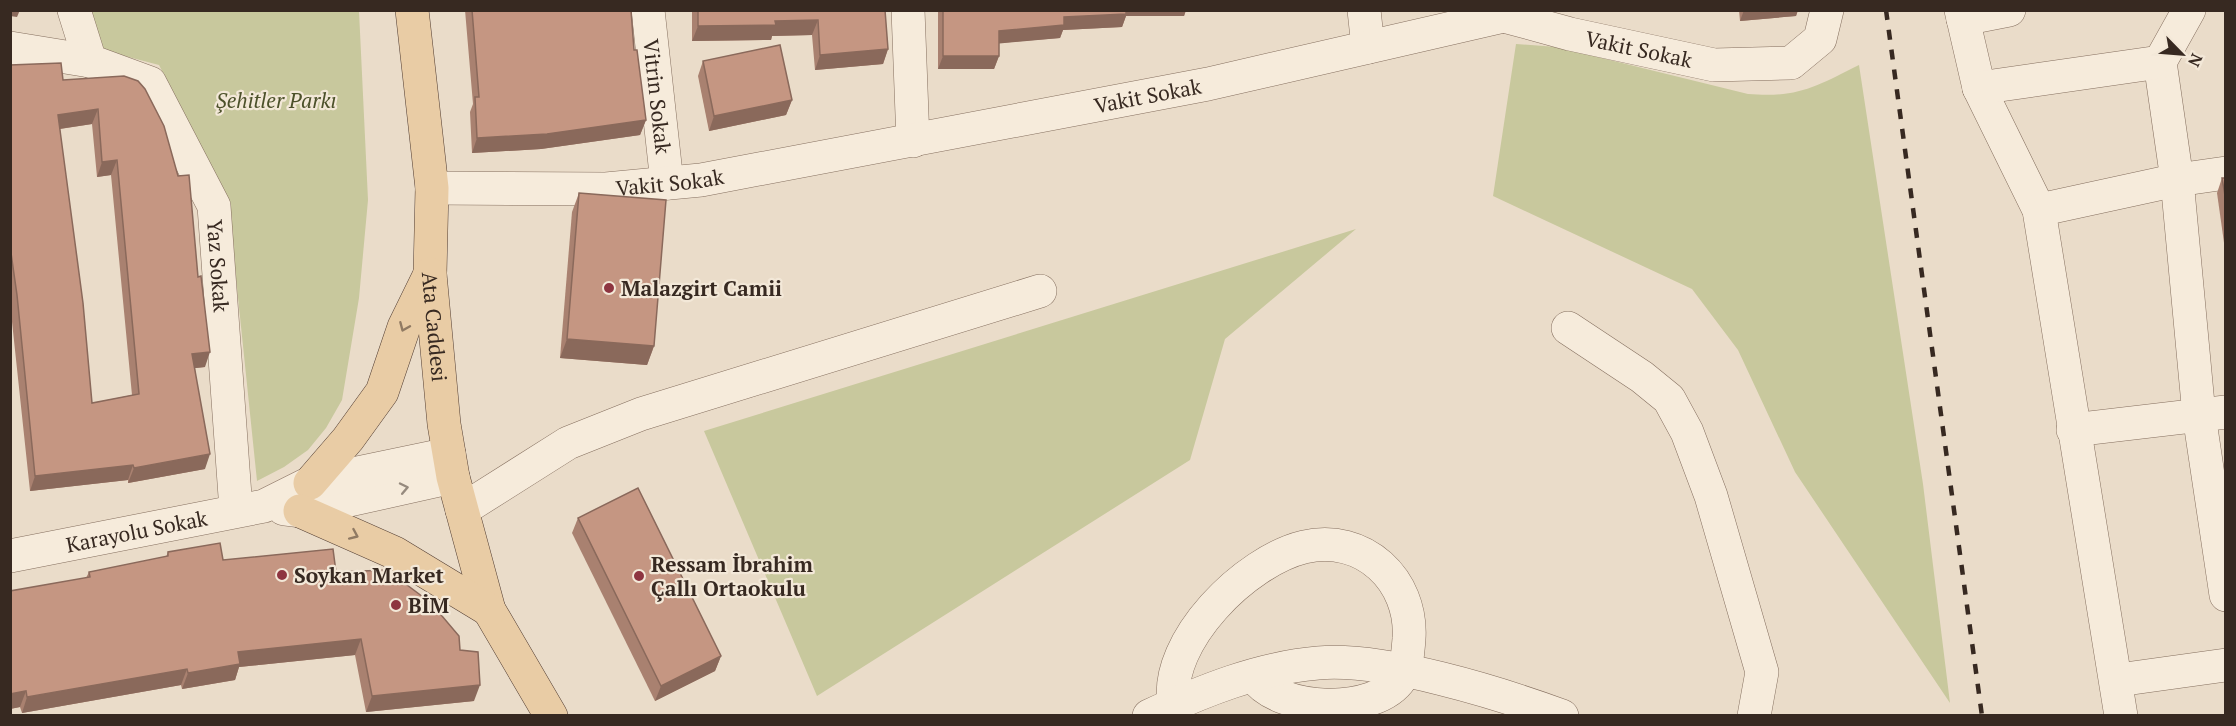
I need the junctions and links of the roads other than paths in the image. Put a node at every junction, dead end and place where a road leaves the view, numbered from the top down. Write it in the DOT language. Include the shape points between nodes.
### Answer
graph roads {
  1 [pos="74,10"];
  2 [pos="412,10"];
  3 [pos="648,10"];
  4 [pos="909,10"];
  5 [pos="1364,10"];
  6 [pos="1827,10"];
  7 [pos="2009,10"];
  8 [pos="2186,11"];
  9 [pos="1962,15"];
  10 [pos="1368,47"];
  11 [pos="10,48"];
  12 [pos="90,61"];
  13 [pos="2160,62"];
  14 [pos="1979,88"];
  15 [pos="914,141"];
  16 [pos="2226,173"];
  17 [pos="2177,180"];
  18 [pos="667,183"];
  19 [pos="432,188"];
  20 [pos="2039,210"];
  21 [pos="430,274"];
  22 [pos="1040,291"];
  23 [pos="1568,328"];
  24 [pos="2212,414"];
  25 [pos="2073,430"];
  26 [pos="451,466"];
  27 [pos="305,497"];
  28 [pos="250,508"];
  29 [pos="462,510"];
  30 [pos="10,556"];
  31 [pos="2226,595"];
  32 [pos="496,622"];
  33 [pos="2226,665"];
  34 [pos="1404,671"];
  35 [pos="1254,676"];
  36 [pos="2118,680"];
  37 [pos="1162,710"];
  38 [pos="551,716"];
  39 [pos="1562,716"];
  40 [pos="1754,716"];
  41 [pos="2121,716"];
  1 -- 12 [label="street"];
  2 -- 19 [label="main road, Ata Caddesi"];
  3 -- 18 [label="street, Vitrin Sokak"];
  4 -- 15 [label="street"];
  5 -- 10 [label="street"];
  6 -- 10 [label="street, Vakit Sokak" via="1820,39 1791,63 1714,65 1503,16"];
  7 -- 9 [label="street"];
  8 -- 13 [label="street"];
  9 -- 14 [label="street"];
  10 -- 15 [label="street, Vakit Sokak" via="1208,84"];
  11 -- 12 [label="street, Yaz Sokak"];
  12 -- 28 [label="street, Yaz Sokak" via="150,83 214,206"];
  13 -- 14 [label="street"];
  13 -- 17 [label="street"];
  14 -- 20 [label="street"];
  15 -- 18 [label="street, Vakit Sokak"];
  16 -- 17 [label="street"];
  17 -- 20 [label="street"];
  17 -- 24 [label="street"];
  18 -- 19 [label="street, Vakit Sokak" via="606,189"];
  19 -- 21 [label="main road, Ata Caddesi"];
  20 -- 25 [label="street"];
  21 -- 26 [label="main road, Ata Caddesi"];
  21 -- 27 [label="main road, one-way" via="404,327 381,392"];
  22 -- 29 [label="street" via="641,414 568,443"];
  23 -- 40 [label="street" via="1669,399 1687,432 1711,496 1762,672"];
  24 -- 25 [label="street"];
  24 -- 31 [label="street"];
  25 -- 36 [label="street"];
  26 -- 27 [label="street, Karayolu Sokak"];
  26 -- 29 [label="main road, Ata Caddesi"];
  27 -- 28 [label="street, Karayolu Sokak"];
  27 -- 32 [label="main road, one-way"];
  28 -- 30 [label="street, Karayolu Sokak"];
  29 -- 32 [label="main road, Ata Caddesi"];
  32 -- 38 [label="main road"];
  33 -- 36 [label="street"];
  34 -- 35 [label="street" via="1366,664 1318,663"];
  34 -- 35 [label="street" via="1399,681 1382,693 1329,706 1275,695"];
  34 -- 37 [label="street" via="1408,616 1393,577 1382,565 1357,552 1322,545 1305,547 1266,564 1215,605 1177,664 1172,691"];
  34 -- 39 [label="street"];
  35 -- 37 [label="street" via="1210,688"];
  36 -- 41 [label="street"];
}
